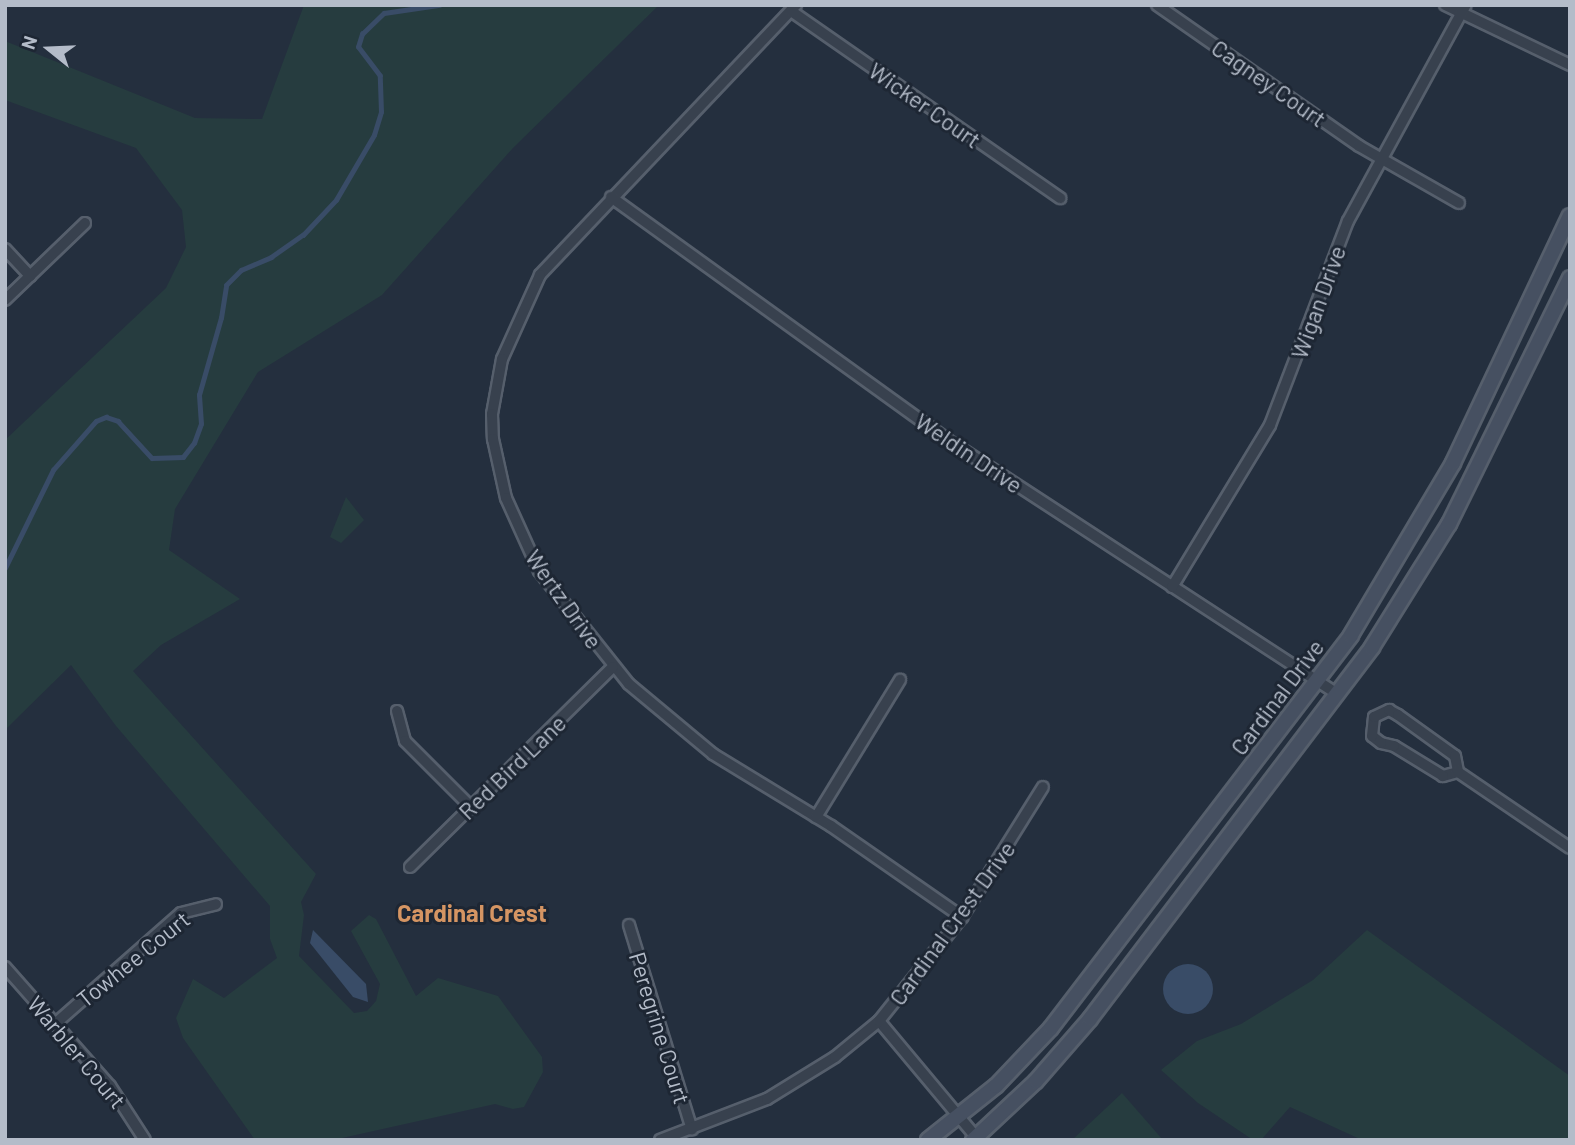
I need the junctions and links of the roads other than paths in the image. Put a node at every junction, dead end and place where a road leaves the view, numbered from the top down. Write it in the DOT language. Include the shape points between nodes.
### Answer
graph roads {
  1 [pos="1157,5"];
  2 [pos="1445,5"];
  3 [pos="794,8"];
  4 [pos="1463,10"];
  5 [pos="1570,65"];
  6 [pos="1382,160"];
  7 [pos="611,197"];
  8 [pos="1060,198"];
  9 [pos="1459,203"];
  10 [pos="1570,216"];
  11 [pos="85,223"];
  12 [pos="5,249"];
  13 [pos="30,276"];
  14 [pos="1570,278"];
  15 [pos="5,300"];
  16 [pos="1172,587"];
  17 [pos="613,667"];
  18 [pos="900,680"];
  19 [pos="1318,681"];
  20 [pos="1337,694"];
  21 [pos="397,711"];
  22 [pos="1458,772"];
  23 [pos="1043,787"];
  24 [pos="471,807"];
  25 [pos="816,817"];
  26 [pos="1570,848"];
  27 [pos="410,867"];
  28 [pos="216,904"];
  29 [pos="962,917"];
  30 [pos="629,925"];
  31 [pos="5,967"];
  32 [pos="879,1021"];
  33 [pos="55,1024"];
  34 [pos="959,1117"];
  35 [pos="692,1130"];
  36 [pos="975,1139"];
  37 [pos="145,1140"];
  38 [pos="660,1140"];
  39 [pos="928,1140"];
  1 -- 6 [label="street, Cagney Court"];
  2 -- 4 [label="street"];
  3 -- 7 [label="street, Wertz Drive"];
  3 -- 8 [label="street, Wicker Court"];
  4 -- 5 [label="street"];
  4 -- 6 [label="street, Wigan Drive"];
  6 -- 9 [label="street, Cagney Court"];
  6 -- 16 [label="street, Wigan Drive" via="1348,221 1270,425"];
  7 -- 16 [label="street, Weldin Drive" via="954,444"];
  7 -- 17 [label="street, Wertz Drive" via="554,256 524,302 502,359 491,426 499,472 520,536 554,593"];
  10 -- 19 [label="main road, Cardinal Drive" via="1430,507"];
  11 -- 13 [label="street"];
  12 -- 13 [label="street"];
  13 -- 15 [label="street"];
  14 -- 20 [label="main road, Cardinal Drive" via="1449,524"];
  16 -- 19 [label="street, Weldin Drive"];
  17 -- 24 [label="street, Red Bird Lane"];
  17 -- 25 [label="street, Wertz Drive" via="686,734"];
  18 -- 25 [label="street"];
  19 -- 20 [label="street, Weldin Drive"];
  19 -- 34 [label="main road, Cardinal Drive" via="1051,1028"];
  20 -- 36 [label="main road, Cardinal Drive" via="1076,1036"];
  21 -- 24 [label="street" via="405,741"];
  22 -- 22 [label="street" via="1455,756 1398,715 1389,710 1374,717 1372,736 1381,743 1443,776"];
  22 -- 26 [label="street"];
  23 -- 29 [label="street, Cardinal Crest Drive"];
  24 -- 27 [label="street, Red Bird Lane"];
  25 -- 29 [label="street, Wertz Drive"];
  28 -- 33 [label="street, Towhee Court" via="181,913"];
  29 -- 32 [label="street, Cardinal Crest Drive"];
  30 -- 35 [label="street, Peregrine Court"];
  31 -- 33 [label="street, Warbler Court"];
  32 -- 34 [label="street"];
  32 -- 35 [label="street, Cardinal Crest Drive" via="802,1079"];
  33 -- 37 [label="street, Warbler Court" via="110,1086"];
  34 -- 36 [label="street"];
  34 -- 39 [label="main road, Cardinal Drive"];
  35 -- 38 [label="street, Cardinal Crest Drive"];
}
